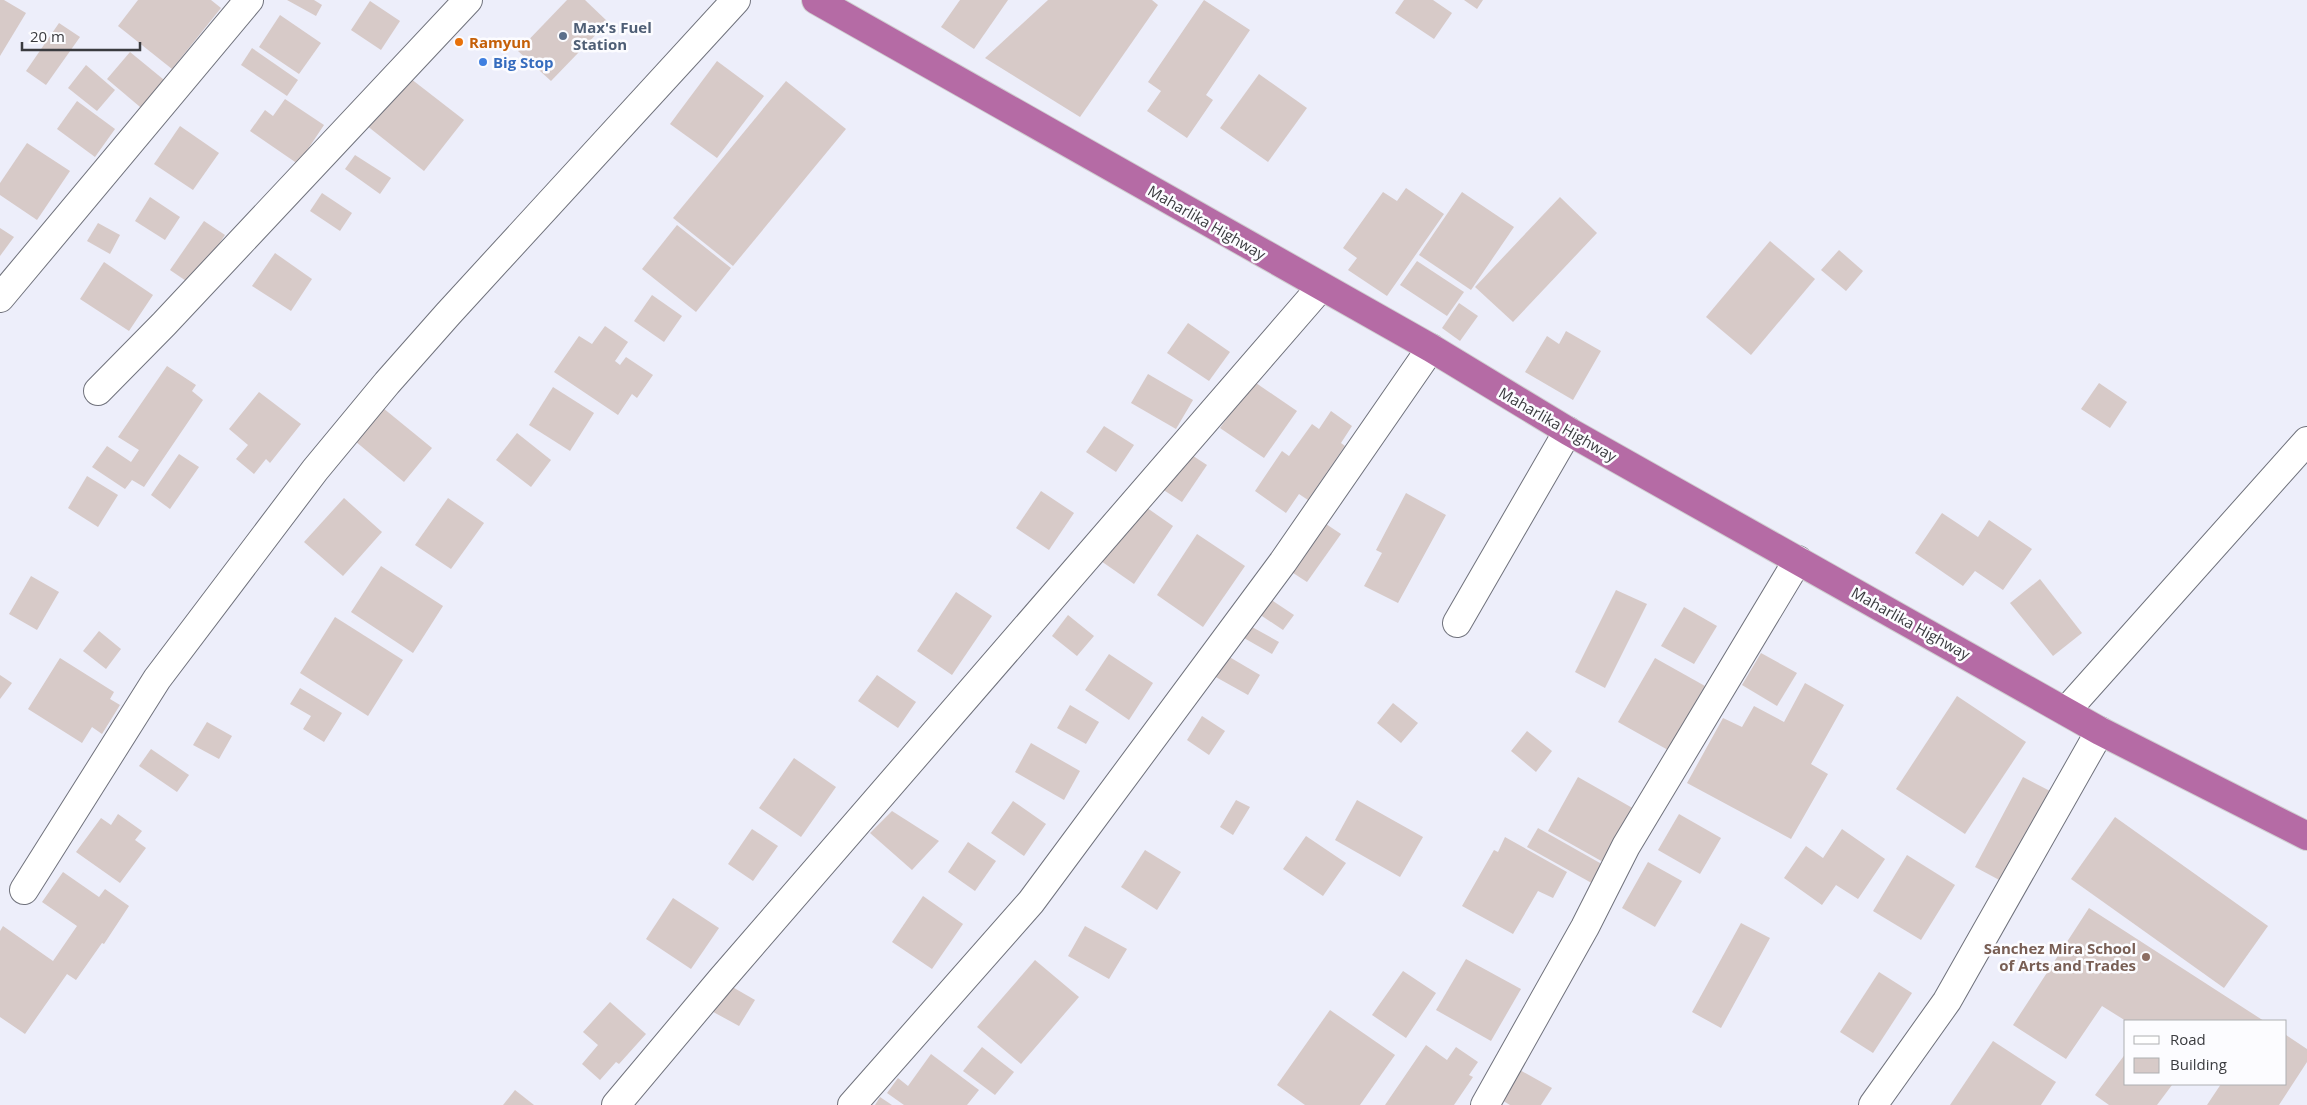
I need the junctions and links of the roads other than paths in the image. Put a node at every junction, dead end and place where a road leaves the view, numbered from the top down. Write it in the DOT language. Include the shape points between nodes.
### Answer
graph roads {
  1 [pos="249,0"];
  2 [pos="468,0"];
  3 [pos="736,0"];
  4 [pos="816,0"];
  5 [pos="1322,287"];
  6 [pos="0,298"];
  7 [pos="1431,348"];
  8 [pos="98,391"];
  9 [pos="1568,431"];
  10 [pos="2307,441"];
  11 [pos="1798,560"];
  12 [pos="1457,623"];
  13 [pos="2066,711"];
  14 [pos="2100,731"];
  15 [pos="2307,836"];
  16 [pos="24,890"];
  17 [pos="616,1105"];
  18 [pos="852,1105"];
  19 [pos="1486,1105"];
  20 [pos="1873,1105"];
  1 -- 6 [label="street"];
  2 -- 8 [label="street"];
  3 -- 16 [label="street" via="436,328 315,470 158,679"];
  4 -- 5 [label="highway, Maharlika Highway"];
  5 -- 7 [label="highway, Maharlika Highway"];
  5 -- 17 [label="street"];
  7 -- 9 [label="highway, Maharlika Highway"];
  7 -- 18 [label="street" via="1283,562 1031,902"];
  9 -- 11 [label="highway, Maharlika Highway"];
  9 -- 12 [label="street"];
  10 -- 13 [label="street"];
  11 -- 13 [label="highway, Maharlika Highway"];
  11 -- 19 [label="street" via="1626,846"];
  13 -- 14 [label="highway, Maharlika Highway"];
  14 -- 15 [label="highway, Maharlika Highway"];
  14 -- 20 [label="street" via="1947,1001"];
}
